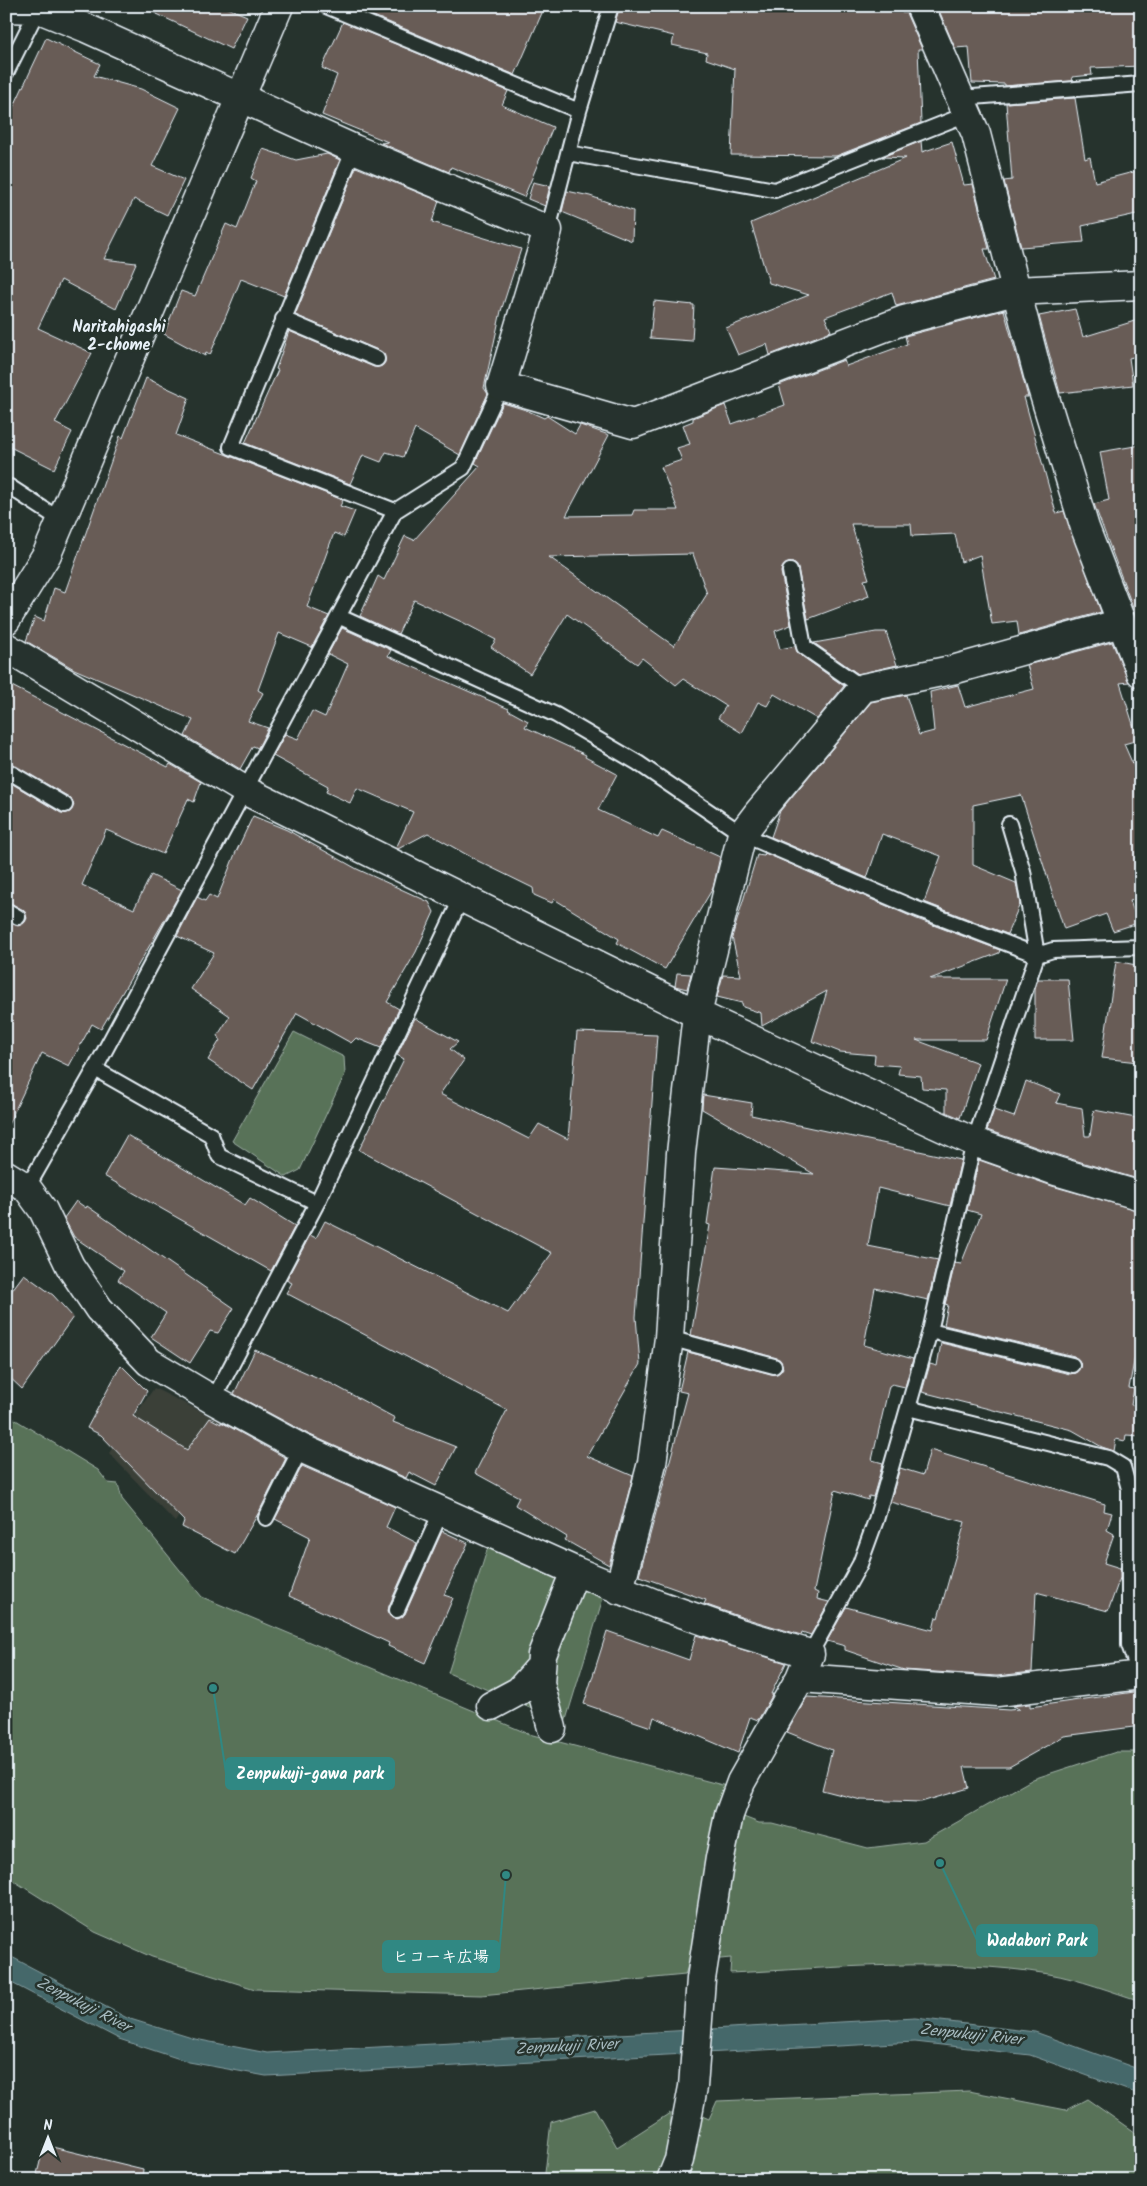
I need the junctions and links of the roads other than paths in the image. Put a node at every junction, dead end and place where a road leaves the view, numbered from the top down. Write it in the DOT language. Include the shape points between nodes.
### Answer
graph roads {
  1 [pos="279,6"];
  2 [pos="326,6"];
  3 [pos="611,6"];
  4 [pos="920,6"];
  5 [pos="6,8"];
  6 [pos="39,8"];
  7 [pos="6,72"];
  8 [pos="1141,84"];
  9 [pos="240,98"];
  10 [pos="964,106"];
  11 [pos="579,111"];
  12 [pos="354,149"];
  13 [pos="568,153"];
  14 [pos="548,230"];
  15 [pos="1141,285"];
  16 [pos="1015,291"];
  17 [pos="283,319"];
  18 [pos="377,359"];
  19 [pos="501,386"];
  20 [pos="10,487"];
  21 [pos="395,511"];
  22 [pos="62,521"];
  23 [pos="790,571"];
  24 [pos="340,617"];
  25 [pos="6,620"];
  26 [pos="1122,624"];
  27 [pos="6,647"];
  28 [pos="1141,673"];
  29 [pos="863,688"];
  30 [pos="6,770"];
  31 [pos="246,791"];
  32 [pos="65,806"];
  33 [pos="1009,824"];
  34 [pos="742,834"];
  35 [pos="462,897"];
  36 [pos="1141,947"];
  37 [pos="1037,955"];
  38 [pos="697,1014"];
  39 [pos="96,1069"];
  40 [pos="974,1142"];
  41 [pos="17,1181"];
  42 [pos="1141,1196"];
  43 [pos="317,1203"];
  44 [pos="930,1331"];
  45 [pos="669,1338"];
  46 [pos="1072,1365"];
  47 [pos="774,1366"];
  48 [pos="213,1400"];
  49 [pos="908,1408"];
  50 [pos="301,1448"];
  51 [pos="442,1512"];
  52 [pos="266,1518"];
  53 [pos="575,1571"];
  54 [pos="619,1590"];
  55 [pos="397,1610"];
  56 [pos="541,1666"];
  57 [pos="805,1666"];
  58 [pos="1140,1675"];
  59 [pos="491,1706"];
  60 [pos="552,1728"];
  61 [pos="671,2180"];
  1 -- 9 [label="street"];
  2 -- 11 [label="lane"];
  3 -- 11 [label="lane"];
  4 -- 10 [label="street"];
  5 -- 6 [label="street"];
  6 -- 7 [label="lane"];
  6 -- 9 [label="street"];
  8 -- 10 [label="lane"];
  9 -- 12 [label="street"];
  9 -- 22 [label="street"];
  10 -- 13 [label="lane" via="776,190"];
  10 -- 16 [label="street" via="976,134"];
  11 -- 13 [label="lane"];
  12 -- 14 [label="street"];
  12 -- 17 [label="lane"];
  13 -- 14 [label="lane"];
  14 -- 19 [label="street"];
  15 -- 16 [label="street"];
  16 -- 19 [label="street" via="904,320 634,424"];
  16 -- 26 [label="street" via="1085,528"];
  17 -- 18 [label="lane"];
  17 -- 21 [label="lane" via="231,447"];
  19 -- 21 [label="lane" via="463,468"];
  20 -- 22 [label="lane"];
  21 -- 24 [label="lane"];
  22 -- 25 [label="street" via="47,554"];
  23 -- 29 [label="lane" via="804,647"];
  24 -- 31 [label="lane"];
  24 -- 34 [label="lane" via="556,715 638,763"];
  26 -- 28 [label="street"];
  26 -- 29 [label="street" via="956,669"];
  27 -- 31 [label="street"];
  29 -- 34 [label="street"];
  30 -- 32 [label="lane"];
  31 -- 35 [label="street"];
  31 -- 39 [label="lane"];
  33 -- 37 [label="lane" via="1022,871"];
  34 -- 37 [label="lane" via="912,907"];
  34 -- 38 [label="street"];
  35 -- 38 [label="street"];
  35 -- 43 [label="lane"];
  36 -- 37 [label="lane" via="1053,950"];
  37 -- 40 [label="lane"];
  38 -- 40 [label="street"];
  38 -- 45 [label="street" via="681,1152"];
  39 -- 41 [label="lane"];
  39 -- 43 [label="lane" via="211,1135 220,1156"];
  40 -- 42 [label="street"];
  40 -- 44 [label="lane"];
  41 -- 48 [label="street" via="43,1210 70,1266 99,1309 149,1362"];
  43 -- 48 [label="lane"];
  44 -- 46 [label="lane"];
  44 -- 49 [label="lane"];
  45 -- 47 [label="lane"];
  45 -- 54 [label="street" via="652,1463"];
  48 -- 50 [label="street"];
  49 -- 57 [label="lane" via="860,1564"];
  49 -- 58 [label="lane" via="1108,1458 1123,1467 1129,1489 1129,1645"];
  50 -- 51 [label="street"];
  50 -- 52 [label="lane"];
  51 -- 53 [label="street"];
  51 -- 55 [label="lane"];
  53 -- 54 [label="street"];
  53 -- 56 [label="street" via="542,1655"];
  54 -- 57 [label="street" via="736,1632"];
  56 -- 59 [label="street" via="519,1691"];
  56 -- 60 [label="street" via="540,1684"];
  57 -- 58 [label="street" via="997,1692"];
  57 -- 61 [label="street" via="741,1782 729,1815 702,1986 693,2080 679,2160"];
}
